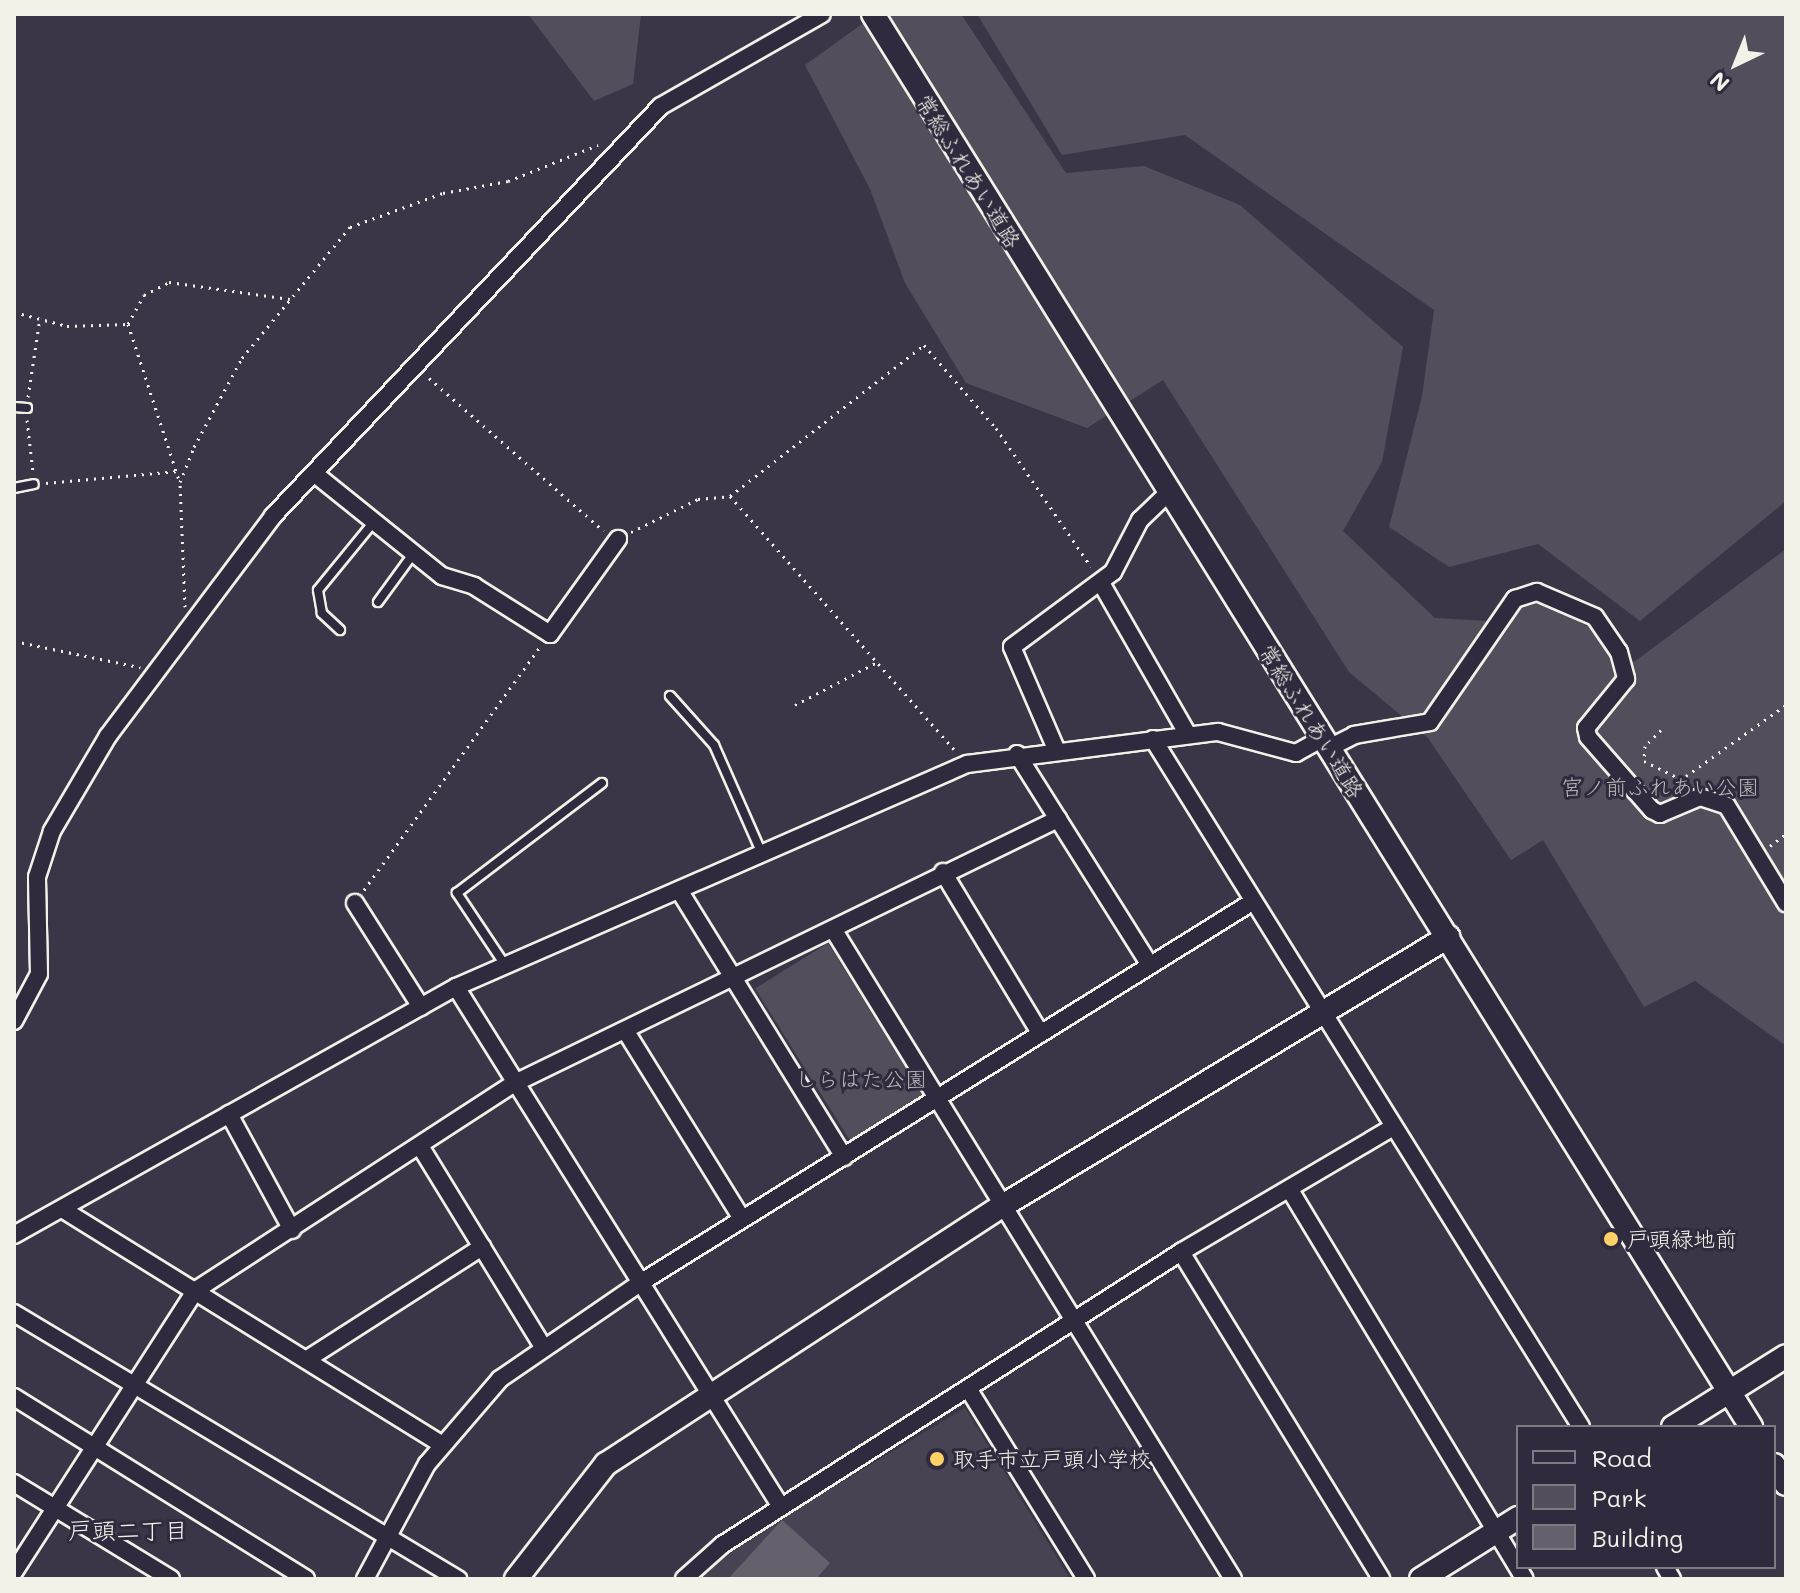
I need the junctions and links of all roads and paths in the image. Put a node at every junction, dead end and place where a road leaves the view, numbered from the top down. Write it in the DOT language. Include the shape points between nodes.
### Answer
graph roads {
  1 [pos="822,14"];
  2 [pos="873,14"];
  3 [pos="603,142"];
  4 [pos="290,299"];
  5 [pos="14,312"];
  6 [pos="40,318"];
  7 [pos="128,324"];
  8 [pos="419,369"];
  9 [pos="14,407"];
  10 [pos="27,408"];
  11 [pos="178,471"];
  12 [pos="315,474"];
  13 [pos="180,482"];
  14 [pos="34,484"];
  15 [pos="14,488"];
  16 [pos="1168,493"];
  17 [pos="730,496"];
  18 [pos="372,524"];
  19 [pos="618,539"];
  20 [pos="413,554"];
  21 [pos="1101,583"];
  22 [pos="378,602"];
  23 [pos="190,625"];
  24 [pos="340,630"];
  25 [pos="550,634"];
  26 [pos="14,641"];
  27 [pos="879,661"];
  28 [pos="153,676"];
  29 [pos="670,696"];
  30 [pos="795,705"];
  31 [pos="1786,705"];
  32 [pos="1661,730"];
  33 [pos="1188,735"];
  34 [pos="1153,739"];
  35 [pos="1326,743"];
  36 [pos="1056,749"];
  37 [pos="1017,754"];
  38 [pos="967,764"];
  39 [pos="1686,776"];
  40 [pos="602,783"];
  41 [pos="1700,797"];
  42 [pos="1058,819"];
  43 [pos="762,854"];
  44 [pos="943,872"];
  45 [pos="679,890"];
  46 [pos="1252,902"];
  47 [pos="355,903"];
  48 [pos="1786,903"];
  49 [pos="833,929"];
  50 [pos="1448,937"];
  51 [pos="506,965"];
  52 [pos="1150,965"];
  53 [pos="732,978"];
  54 [pos="456,987"];
  55 [pos="421,1007"];
  56 [pos="1322,1014"];
  57 [pos="14,1021"];
  58 [pos="625,1030"];
  59 [pos="1039,1031"];
  60 [pos="515,1083"];
  61 [pos="938,1097"];
  62 [pos="229,1114"];
  63 [pos="1393,1127"];
  64 [pos="420,1146"];
  65 [pos="844,1157"];
  66 [pos="1290,1190"];
  67 [pos="1004,1205"];
  68 [pos="62,1209"];
  69 [pos="742,1219"];
  70 [pos="292,1230"];
  71 [pos="14,1235"];
  72 [pos="482,1247"];
  73 [pos="1181,1252"];
  74 [pos="640,1283"];
  75 [pos="196,1290"];
  76 [pos="14,1313"];
  77 [pos="1077,1321"];
  78 [pos="543,1347"];
  79 [pos="1786,1356"];
  80 [pos="309,1358"];
  81 [pos="134,1386"];
  82 [pos="969,1390"];
  83 [pos="1729,1392"];
  84 [pos="710,1395"];
  85 [pos="14,1397"];
  86 [pos="1580,1425"];
  87 [pos="1676,1425"];
  88 [pos="1750,1425"];
  89 [pos="442,1445"];
  90 [pos="95,1446"];
  91 [pos="14,1483"];
  92 [pos="781,1507"];
  93 [pos="54,1509"];
  94 [pos="1516,1519"];
  95 [pos="1496,1531"];
  96 [pos="390,1540"];
  97 [pos="1516,1564"];
  98 [pos="14,1572"];
  99 [pos="171,1579"];
  100 [pos="306,1579"];
  101 [pos="365,1579"];
  102 [pos="458,1579"];
  103 [pos="516,1579"];
  104 [pos="684,1579"];
  105 [pos="1086,1579"];
  106 [pos="1233,1579"];
  107 [pos="1381,1579"];
  108 [pos="1421,1579"];
  1 -- 8 [label="street" via="661,106"];
  2 -- 16 [label="street, 常総ふれあい道路"];
  3 -- 4 [label="path" via="508,181 443,193 350,227"];
  4 -- 7 [label="path" via="169,282 144,295"];
  4 -- 13 [label="path" via="242,358"];
  5 -- 6 [label="path"];
  6 -- 7 [label="path" via="82,327"];
  6 -- 10 [label="path"];
  7 -- 11 [label="path"];
  8 -- 12 [label="street"];
  8 -- 19 [label="path"];
  9 -- 10 [label="lane"];
  10 -- 14 [label="path"];
  11 -- 13 [label="path"];
  11 -- 14 [label="path"];
  12 -- 18 [label="street"];
  12 -- 23 [label="street"];
  13 -- 23 [label="path" via="178,563"];
  14 -- 15 [label="lane"];
  16 -- 21 [label="street" via="1140,520"];
  16 -- 35 [label="street, 常総ふれあい道路"];
  17 -- 19 [label="path" via="698,499"];
  17 -- 21 [label="path" via="924,345 996,428"];
  17 -- 27 [label="path"];
  18 -- 20 [label="street"];
  18 -- 24 [label="lane" via="318,590 322,613"];
  19 -- 25 [label="street"];
  20 -- 22 [label="lane"];
  20 -- 25 [label="street"];
  21 -- 33 [label="street"];
  21 -- 36 [label="street" via="1012,647"];
  23 -- 28 [label="street"];
  25 -- 47 [label="path"];
  26 -- 28 [label="path" via="141,667"];
  27 -- 30 [label="path"];
  27 -- 38 [label="path"];
  28 -- 57 [label="street" via="87,769 39,862 43,951"];
  29 -- 43 [label="lane" via="714,745"];
  31 -- 39 [label="path"];
  32 -- 39 [label="path" via="1645,746 1644,761 1665,777"];
  33 -- 34 [label="street"];
  33 -- 35 [label="street" via="1218,732 1296,753"];
  34 -- 36 [label="street"];
  34 -- 46 [label="street"];
  35 -- 41 [label="street" via="1430,722 1515,599 1537,592 1595,617 1619,652 1626,679 1586,728 1588,737 1652,810 1660,814"];
  35 -- 50 [label="street, 常総ふれあい道路"];
  36 -- 37 [label="street"];
  37 -- 38 [label="street"];
  37 -- 42 [label="street"];
  38 -- 43 [label="street"];
  39 -- 41 [label="path"];
  40 -- 51 [label="lane" via="457,893"];
  41 -- 48 [label="street" via="1727,806"];
  42 -- 44 [label="street"];
  42 -- 52 [label="street"];
  43 -- 45 [label="street"];
  44 -- 49 [label="street"];
  44 -- 59 [label="street"];
  45 -- 51 [label="street"];
  45 -- 53 [label="street"];
  46 -- 52 [label="street"];
  46 -- 56 [label="street"];
  47 -- 55 [label="street"];
  49 -- 53 [label="street"];
  49 -- 61 [label="street"];
  50 -- 56 [label="street"];
  50 -- 83 [label="street, 常総ふれあい道路"];
  51 -- 54 [label="street"];
  52 -- 59 [label="street"];
  53 -- 58 [label="street"];
  53 -- 65 [label="street"];
  54 -- 55 [label="street"];
  54 -- 60 [label="street"];
  55 -- 62 [label="street"];
  56 -- 63 [label="street"];
  56 -- 67 [label="street"];
  58 -- 60 [label="street"];
  58 -- 69 [label="street"];
  59 -- 61 [label="street"];
  60 -- 64 [label="street"];
  60 -- 74 [label="street"];
  61 -- 65 [label="street"];
  61 -- 67 [label="street"];
  62 -- 68 [label="street"];
  62 -- 70 [label="street"];
  63 -- 66 [label="street"];
  63 -- 86 [label="street"];
  64 -- 70 [label="street"];
  64 -- 72 [label="street"];
  65 -- 69 [label="street"];
  66 -- 73 [label="street"];
  66 -- 95 [label="street"];
  67 -- 77 [label="street"];
  67 -- 84 [label="street"];
  68 -- 71 [label="street"];
  68 -- 75 [label="street"];
  69 -- 74 [label="street"];
  70 -- 75 [label="street"];
  72 -- 78 [label="street"];
  72 -- 80 [label="street"];
  73 -- 77 [label="street"];
  73 -- 107 [label="street"];
  74 -- 78 [label="street"];
  74 -- 84 [label="street"];
  75 -- 80 [label="street"];
  75 -- 81 [label="street"];
  76 -- 81 [label="street"];
  77 -- 82 [label="street"];
  77 -- 106 [label="street"];
  78 -- 89 [label="street" via="500,1379"];
  79 -- 83 [label="street"];
  80 -- 89 [label="street"];
  81 -- 90 [label="street"];
  81 -- 96 [label="street"];
  82 -- 92 [label="street"];
  82 -- 105 [label="street"];
  83 -- 87 [label="street"];
  83 -- 88 [label="street, 常総ふれあい道路"];
  84 -- 92 [label="street"];
  84 -- 103 [label="street" via="606,1464"];
  85 -- 90 [label="street"];
  89 -- 96 [label="street"];
  90 -- 93 [label="street"];
  90 -- 100 [label="street"];
  91 -- 93 [label="street"];
  92 -- 104 [label="street"];
  93 -- 98 [label="street"];
  93 -- 99 [label="street"];
  94 -- 95 [label="street"];
  95 -- 97 [label="street"];
  95 -- 108 [label="street"];
  96 -- 101 [label="street"];
  96 -- 102 [label="street"];
}
